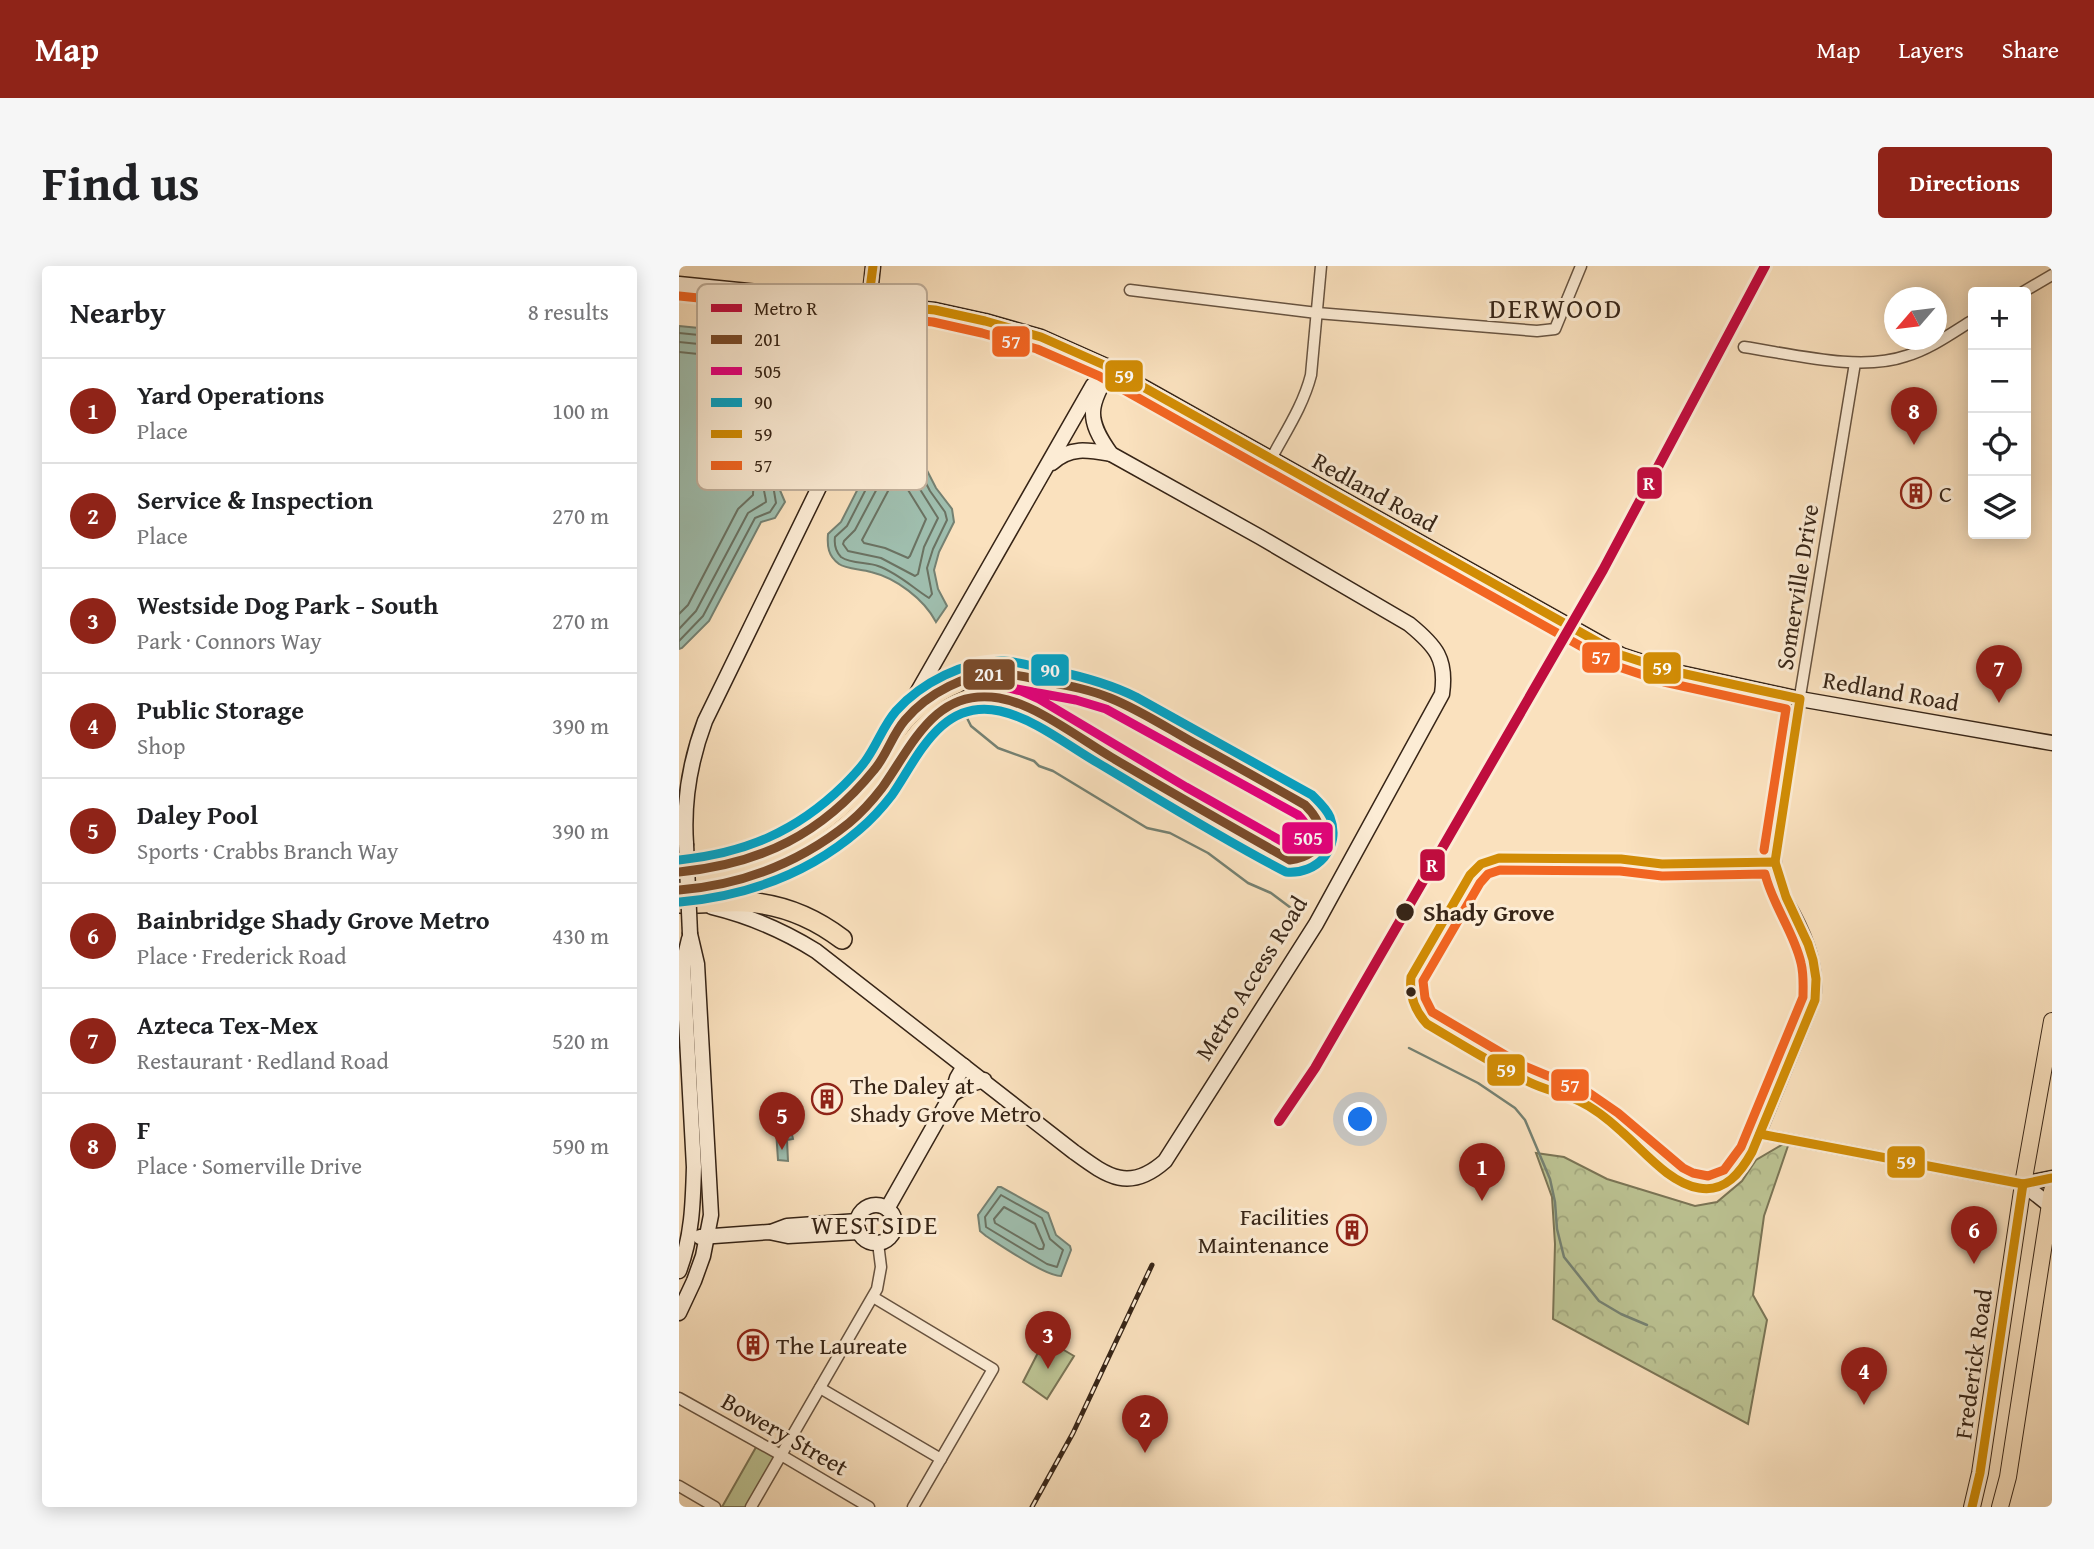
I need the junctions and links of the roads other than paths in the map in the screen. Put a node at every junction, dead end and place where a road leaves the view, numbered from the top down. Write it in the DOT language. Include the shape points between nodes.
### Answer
graph roads {
  1 [pos="873,266"];
  2 [pos="1321,266"];
  3 [pos="1581,266"];
  4 [pos="2052,275"];
  5 [pos="679,284"];
  6 [pos="871,284"];
  7 [pos="697,286"];
  8 [pos="2031,287"];
  9 [pos="1130,290"];
  10 [pos="927,309"];
  11 [pos="1317,313"];
  12 [pos="1968,323"];
  13 [pos="1744,347"];
  14 [pos="1855,363"];
  15 [pos="1107,367"];
  16 [pos="1111,454"];
  17 [pos="1271,459"];
  18 [pos="1046,469"];
  19 [pos="817,490"];
  20 [pos="957,684"];
  21 [pos="980,696"];
  22 [pos="1800,699"];
  23 [pos="899,727"];
  24 [pos="2052,743"];
  25 [pos="679,872"];
  26 [pos="679,890"];
  27 [pos="688,903"];
  28 [pos="690,934"];
  29 [pos="842,939"];
  30 [pos="2052,1021"];
  31 [pos="964,1066"];
  32 [pos="984,1080"];
  33 [pos="952,1094"];
  34 [pos="2052,1178"];
  35 [pos="2024,1184"];
  36 [pos="2051,1202"];
  37 [pos="887,1209"];
  38 [pos="859,1226"];
  39 [pos="707,1236"];
  40 [pos="688,1238"];
  41 [pos="878,1243"];
  42 [pos="679,1271"];
  43 [pos="873,1297"];
  44 [pos="679,1313"];
  45 [pos="820,1388"];
  46 [pos="679,1398"];
  47 [pos="781,1455"];
  48 [pos="941,1458"];
  49 [pos="679,1486"];
  50 [pos="715,1507"];
  51 [pos="751,1507"];
  52 [pos="869,1507"];
  53 [pos="913,1507"];
  54 [pos="1972,1507"];
  55 [pos="2000,1507"];
  1 -- 6 [label="main road"];
  2 -- 11 [label="street"];
  3 -- 11 [label="street" via="1555,329"];
  4 -- 8 [label="street"];
  5 -- 7 [label="main road, Redland Road"];
  9 -- 11 [label="street"];
  10 -- 15 [label="main road, Redland Road" via="1041,337"];
  11 -- 17 [label="street" via="1308,388"];
  12 -- 14 [label="street" via="1914,354"];
  13 -- 14 [label="street"];
  14 -- 22 [label="street, Somerville Drive"];
  15 -- 16 [label="main road" via="1092,411 1100,438"];
  15 -- 17 [label="main road, Redland Road"];
  15 -- 18 [label="main road"];
  16 -- 18 [label="main road" via="1074,450"];
  16 -- 32 [label="main road, Metro Access Road" via="1409,624 1439,656 1445,673 1442,694 1316,924 1157,1168 1127,1178 1107,1174"];
  17 -- 22 [label="main road, Redland Road" via="1621,654 1667,670"];
  18 -- 23 [label="main road"];
  19 -- 28 [label="main road, bridge" via="696,747 684,816"];
  20 -- 23 [label="highway" via="936,694"];
  21 -- 26 [label="highway" via="933,717 870,803 803,854 749,878"];
  22 -- 24 [label="main road, Redland Road"];
  22 -- 35 [label="street, Somerville Drive" via="1775,862 1778,879 1809,944 1817,986 1760,1135"];
  23 -- 25 [label="highway" via="877,767 812,829 772,851 728,866"];
  27 -- 29 [label="highway" via="748,902 789,910 822,924"];
  27 -- 31 [label="main road, Metro Access Road" via="743,916 798,940"];
  28 -- 39 [label="main road" via="697,964 711,1201"];
  28 -- 40 [label="main road" via="683,964 694,1167"];
  30 -- 35 [label="main road, Frederick Road"];
  31 -- 32 [label="main road, Metro Access Road"];
  31 -- 33 [label="main road"];
  32 -- 33 [label="main road"];
  33 -- 37 [label="main road"];
  34 -- 35 [label="main road"];
  35 -- 36 [label="main road"];
  35 -- 54 [label="main road, Frederick Road"];
  36 -- 55 [label="main road, Frederick Road"];
  37 -- 38 [label="main road" via="867,1208"];
  37 -- 41 [label="main road" via="895,1221 894,1231"];
  38 -- 39 [label="main road" via="789,1236 769,1232"];
  38 -- 41 [label="main road" via="867,1240"];
  39 -- 40 [label="main road"];
  39 -- 44 [label="main road"];
  40 -- 42 [label="main road"];
  41 -- 43 [label="street" via="880,1274"];
  43 -- 45 [label="street"];
  43 -- 48 [label="street" via="993,1369"];
  45 -- 47 [label="street"];
  45 -- 48 [label="street"];
  46 -- 47 [label="street, Bowery Street"];
  47 -- 51 [label="street"];
  47 -- 52 [label="street, Bowery Street"];
  48 -- 53 [label="street"];
  49 -- 50 [label="street"];
}
